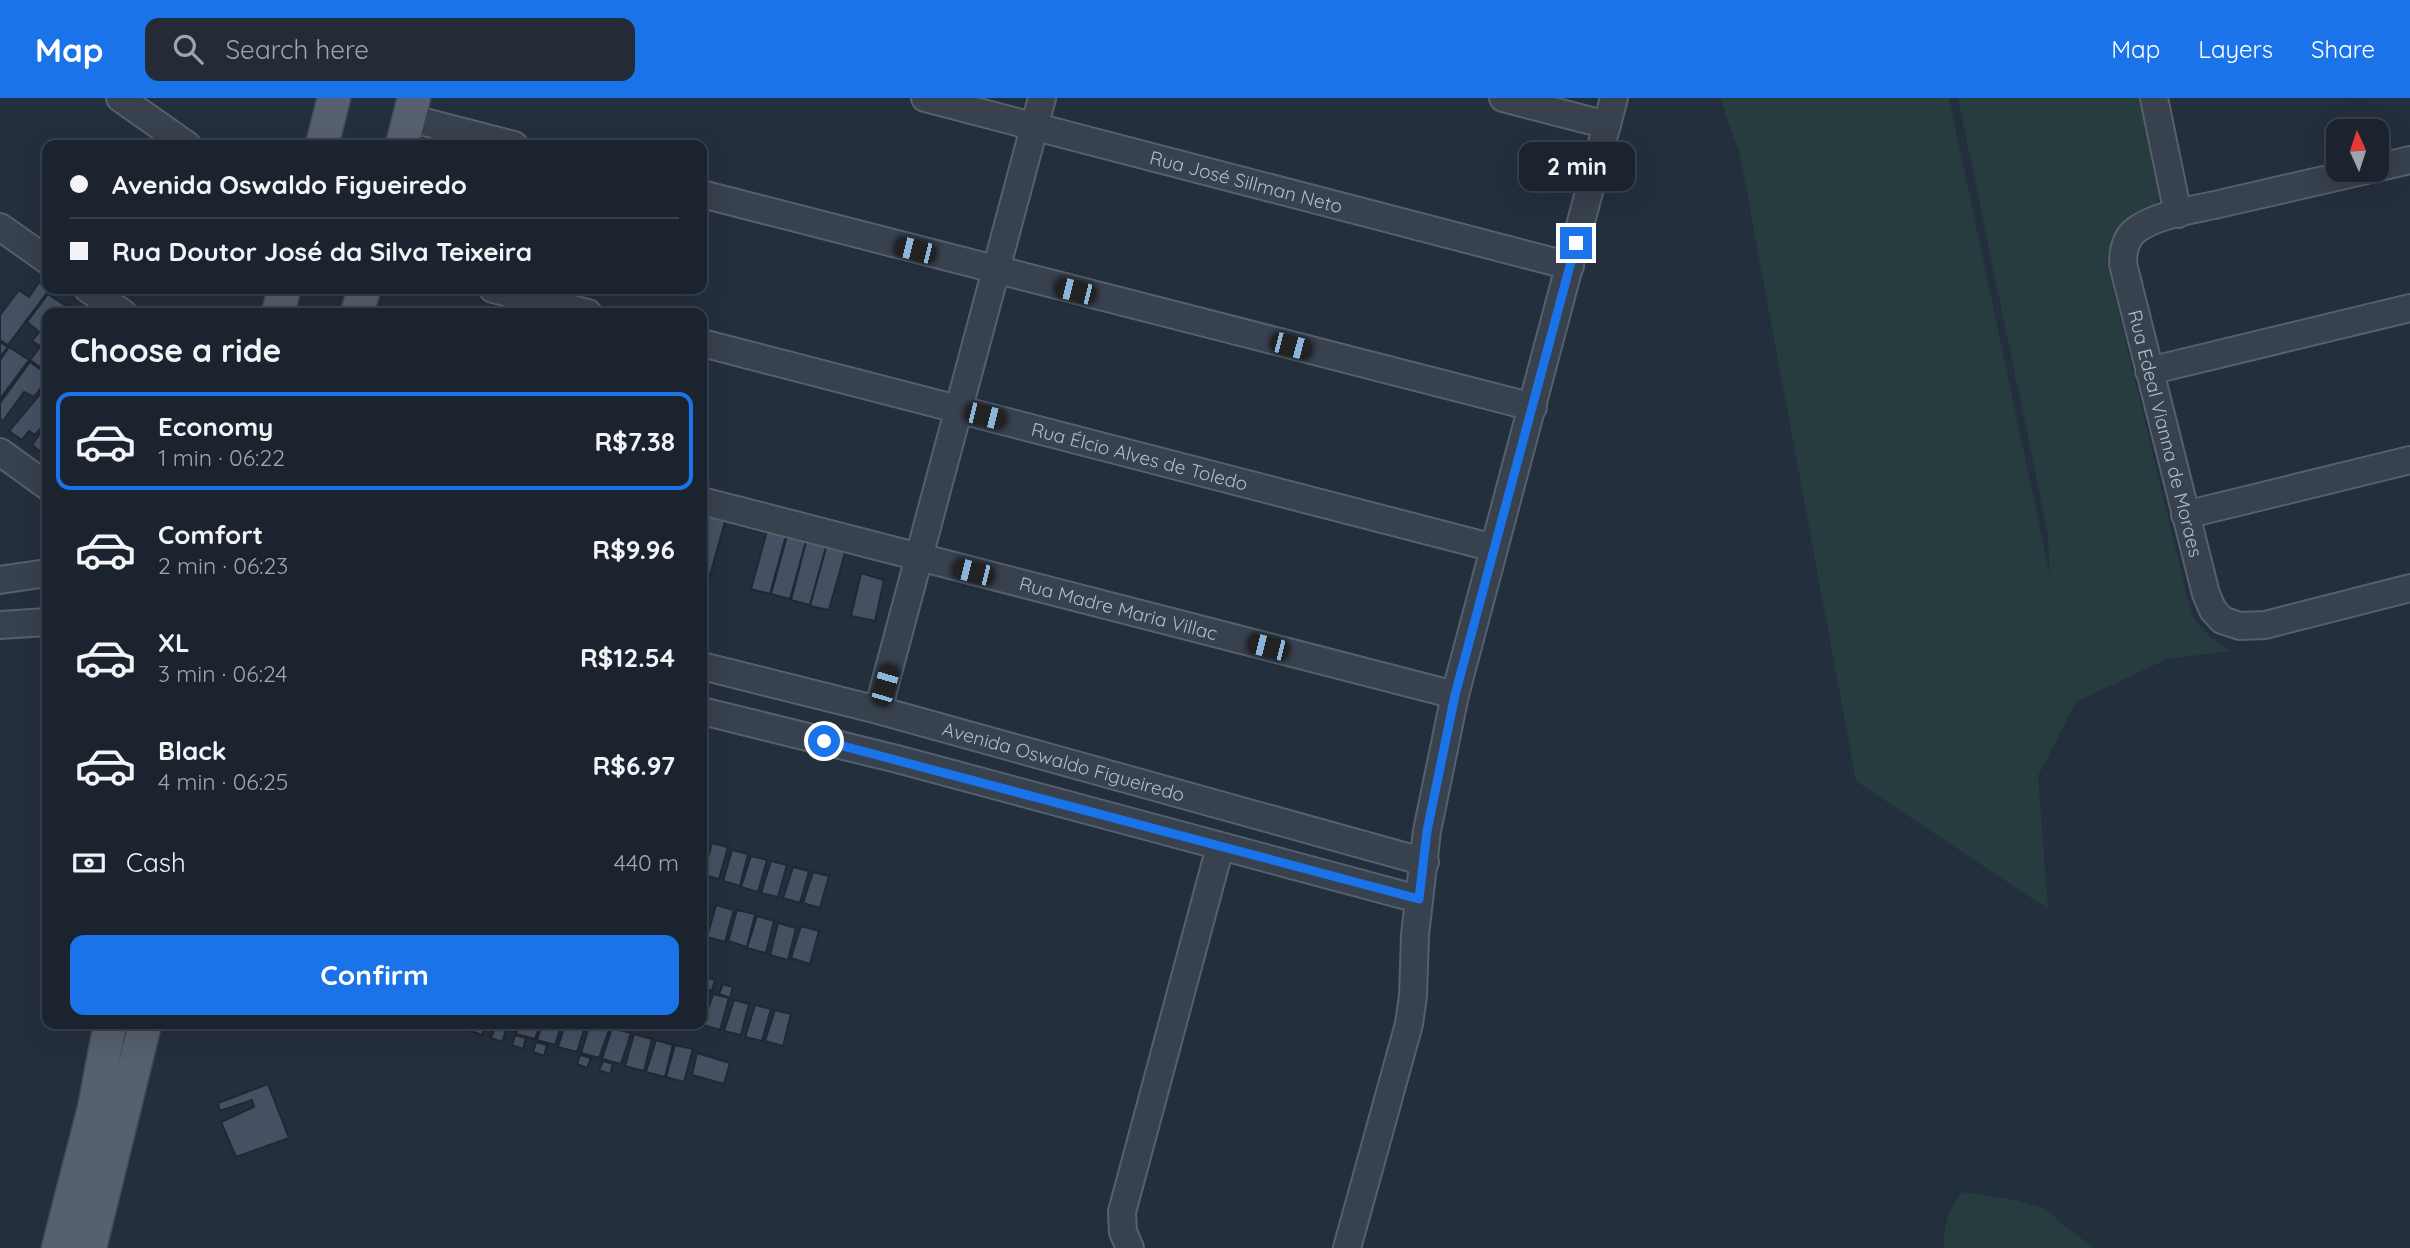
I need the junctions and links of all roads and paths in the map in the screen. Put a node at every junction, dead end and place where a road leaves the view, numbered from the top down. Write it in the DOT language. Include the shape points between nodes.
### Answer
graph roads {
  1 [pos="120,98"];
  2 [pos="334,98"];
  3 [pos="925,98"];
  4 [pos="1042,98"];
  5 [pos="1503,98"];
  6 [pos="1614,98"];
  7 [pos="2154,98"];
  8 [pos="409,120"];
  9 [pos="1607,125"];
  10 [pos="1035,126"];
  11 [pos="180,140"];
  12 [pos="323,140"];
  13 [pos="493,140"];
  14 [pos="2410,160"];
  15 [pos="2389,165"];
  16 [pos="2326,180"];
  17 [pos="707,195"];
  18 [pos="2178,214"];
  19 [pos="0,227"];
  20 [pos="42,256"];
  21 [pos="1570,266"];
  22 [pos="995,270"];
  23 [pos="95,294"];
  24 [pos="514,294"];
  25 [pos="116,308"];
  26 [pos="568,308"];
  27 [pos="2410,308"];
  28 [pos="707,344"];
  29 [pos="2149,370"];
  30 [pos="1533,407"];
  31 [pos="958,409"];
  32 [pos="0,452"];
  33 [pos="2410,460"];
  34 [pos="42,482"];
  35 [pos="707,502"];
  36 [pos="2185,515"];
  37 [pos="1494,548"];
  38 [pos="920,559"];
  39 [pos="42,574"];
  40 [pos="0,580"];
  41 [pos="2410,588"];
  42 [pos="42,622"];
  43 [pos="0,625"];
  44 [pos="707,667"];
  45 [pos="1455,695"];
  46 [pos="878,710"];
  47 [pos="707,712"];
  48 [pos="937,727"];
  49 [pos="926,767"];
  50 [pos="1162,791"];
  51 [pos="1152,829"];
  52 [pos="1220,846"];
  53 [pos="1425,862"];
  54 [pos="1419,899"];
  55 [pos="109,1029"];
  56 [pos="144,1029"];
  57 [pos="80,1165"];
  58 [pos="45,1248"];
  59 [pos="58,1248"];
  60 [pos="90,1248"];
  61 [pos="1130,1248"];
  62 [pos="1347,1248"];
  1 -- 11 [label="street"];
  2 -- 12 [label="main road"];
  3 -- 10 [label="street, Rua José Sillman Neto"];
  4 -- 10 [label="street"];
  5 -- 9 [label="street"];
  6 -- 9 [label="street"];
  7 -- 18 [label="street"];
  8 -- 13 [label="street"];
  9 -- 21 [label="street"];
  10 -- 21 [label="street, Rua José Sillman Neto"];
  10 -- 22 [label="street"];
  14 -- 15 [label="street"];
  16 -- 18 [label="street"];
  17 -- 22 [label="street"];
  18 -- 29 [label="street, Rua Edeal Vianna de Moraes" via="2134,231 2123,251"];
  19 -- 20 [label="street"];
  21 -- 30 [label="street"];
  22 -- 30 [label="street"];
  22 -- 31 [label="street"];
  23 -- 25 [label="street"];
  24 -- 26 [label="street"];
  27 -- 29 [label="street"];
  28 -- 31 [label="street, Rua Élcio Alves de Toledo"];
  29 -- 36 [label="street, Rua Edeal Vianna de Moraes"];
  30 -- 37 [label="street"];
  31 -- 37 [label="street, Rua Élcio Alves de Toledo"];
  31 -- 38 [label="street"];
  32 -- 34 [label="street"];
  33 -- 36 [label="street"];
  35 -- 38 [label="street, Rua Madre Maria Villac"];
  36 -- 41 [label="street, Rua Edeal Vianna de Moraes" via="2213,610 2222,620 2240,626 2265,625"];
  37 -- 45 [label="street"];
  38 -- 45 [label="street, Rua Madre Maria Villac"];
  38 -- 46 [label="street"];
  39 -- 40 [label="street"];
  42 -- 43 [label="street"];
  44 -- 46 [label="street, Avenida Oswaldo Figueiredo"];
  45 -- 53 [label="street" via="1427,831"];
  46 -- 48 [label="street, Avenida Oswaldo Figueiredo"];
  47 -- 49 [label="street, Avenida Oswaldo Figueiredo"];
  48 -- 49 [label="street"];
  48 -- 50 [label="street, Avenida Oswaldo Figueiredo"];
  49 -- 51 [label="street, Avenida Oswaldo Figueiredo"];
  50 -- 51 [label="street"];
  50 -- 53 [label="street, Avenida Oswaldo Figueiredo"];
  51 -- 52 [label="street, Avenida Oswaldo Figueiredo"];
  52 -- 54 [label="street, Avenida Oswaldo Figueiredo"];
  52 -- 61 [label="street" via="1122,1212"];
  53 -- 54 [label="street"];
  54 -- 62 [label="street" via="1409,1024"];
  55 -- 57 [label="main road"];
  56 -- 60 [label="main road"];
  57 -- 58 [label="main road" via="61,1198"];
  57 -- 59 [label="main road"];
}
